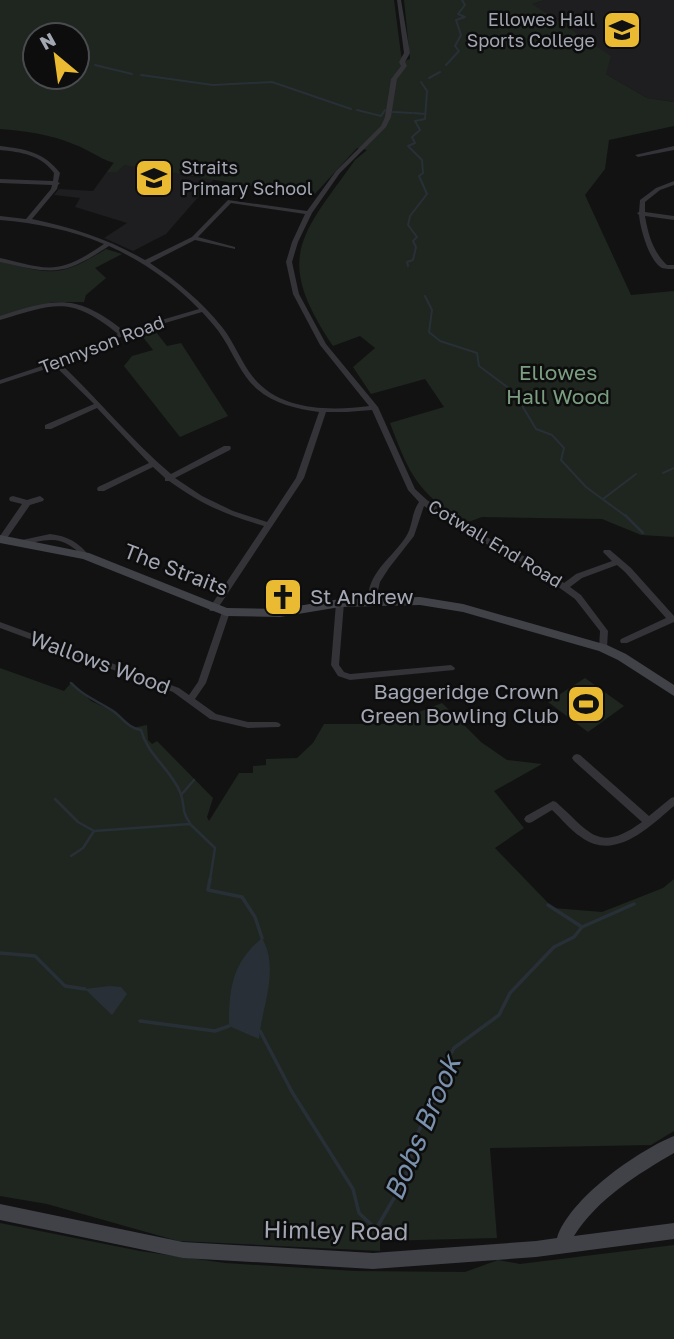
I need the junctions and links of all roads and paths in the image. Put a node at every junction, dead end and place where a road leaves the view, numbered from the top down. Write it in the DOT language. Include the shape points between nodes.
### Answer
graph roads {
  1 [pos="399,0"];
  2 [pos="0,148"];
  3 [pos="674,148"];
  4 [pos="638,155"];
  5 [pos="0,181"];
  6 [pos="57,183"];
  7 [pos="674,183"];
  8 [pos="309,213"];
  9 [pos="640,213"];
  10 [pos="0,218"];
  11 [pos="674,218"];
  12 [pos="28,220"];
  13 [pos="194,238"];
  14 [pos="110,244"];
  15 [pos="234,248"];
  16 [pos="0,260"];
  17 [pos="147,262"];
  18 [pos="674,267"];
  19 [pos="204,309"];
  20 [pos="0,318"];
  21 [pos="123,334"];
  22 [pos="56,363"];
  23 [pos="0,382"];
  24 [pos="98,405"];
  25 [pos="374,407"];
  26 [pos="323,410"];
  27 [pos="47,427"];
  28 [pos="227,448"];
  29 [pos="152,465"];
  30 [pos="168,479"];
  31 [pos="100,490"];
  32 [pos="13,499"];
  33 [pos="40,499"];
  34 [pos="424,502"];
  35 [pos="27,503"];
  36 [pos="269,525"];
  37 [pos="1,539"];
  38 [pos="607,552"];
  39 [pos="617,562"];
  40 [pos="565,586"];
  41 [pos="372,601"];
  42 [pos="340,603"];
  43 [pos="213,609"];
  44 [pos="226,612"];
  45 [pos="0,625"];
  46 [pos="624,641"];
  47 [pos="588,642"];
  48 [pos="603,648"];
  49 [pos="451,668"];
  50 [pos="674,691"];
  51 [pos="190,700"];
  52 [pos="276,725"];
  53 [pos="577,758"];
  54 [pos="674,801"];
  55 [pos="529,819"];
  56 [pos="648,821"];
  57 [pos="674,1144"];
  58 [pos="0,1212"];
  59 [pos="674,1231"];
  60 [pos="563,1244"];
  1 -- 8 [label="street, Cotwall End Road" via="407,53 394,79 388,117 383,128 338,172"];
  2 -- 6 [label="street" via="44,158 55,170"];
  3 -- 4 [label="street"];
  5 -- 6 [label="street"];
  6 -- 12 [label="street"];
  7 -- 9 [label="street" via="642,201"];
  8 -- 13 [label="street" via="230,201"];
  8 -- 25 [label="street, Cotwall End Road" via="289,262 296,294 323,345"];
  9 -- 11 [label="street"];
  9 -- 18 [label="street" via="656,260"];
  10 -- 12 [label="street"];
  12 -- 14 [label="street"];
  13 -- 15 [label="street"];
  13 -- 17 [label="street"];
  14 -- 16 [label="street" via="56,272"];
  14 -- 17 [label="street"];
  17 -- 19 [label="street"];
  19 -- 21 [label="street, Tennyson Road"];
  19 -- 26 [label="street" via="262,391"];
  20 -- 21 [label="street" via="52,304 71,304 93,310"];
  21 -- 22 [label="street, Tennyson Road"];
  22 -- 23 [label="street, Tennyson Road"];
  22 -- 24 [label="street"];
  24 -- 27 [label="street"];
  24 -- 29 [label="street"];
  25 -- 26 [label="street"];
  25 -- 34 [label="street, Cotwall End Road" via="407,482"];
  26 -- 36 [label="street" via="300,478"];
  28 -- 30 [label="street"];
  29 -- 30 [label="street"];
  29 -- 31 [label="street"];
  30 -- 36 [label="street" via="231,516"];
  32 -- 35 [label="street"];
  33 -- 35 [label="street"];
  34 -- 40 [label="street, Cotwall End Road"];
  34 -- 41 [label="street" via="411,535 372,586"];
  35 -- 37 [label="street"];
  36 -- 43 [label="street"];
  37 -- 43 [label="street, The Straits" via="85,556"];
  38 -- 39 [label="street"];
  39 -- 40 [label="street"];
  39 -- 46 [label="street" via="672,619"];
  40 -- 48 [label="street, Cotwall End Road" via="599,622"];
  41 -- 42 [label="street, The Straits"];
  41 -- 47 [label="street, The Straits" via="421,601 463,608"];
  42 -- 44 [label="street, The Straits" via="280,613"];
  42 -- 49 [label="street" via="335,665 341,674 350,677 430,665"];
  43 -- 44 [label="street, The Straits"];
  44 -- 51 [label="street" via="202,683"];
  45 -- 51 [label="street, Wallows Wood" via="177,690"];
  47 -- 48 [label="main road"];
  48 -- 50 [label="main road"];
  51 -- 52 [label="street, Wallows Wood" via="214,717 248,725"];
  53 -- 56 [label="street"];
  54 -- 56 [label="street"];
  55 -- 56 [label="street" via="553,805 592,840 602,842 629,835"];
  57 -- 60 [label="street" via="576,1217"];
  58 -- 60 [label="main road, Himley Road" via="183,1250 293,1257 373,1261"];
  59 -- 60 [label="main road, Himley Road"];
}
